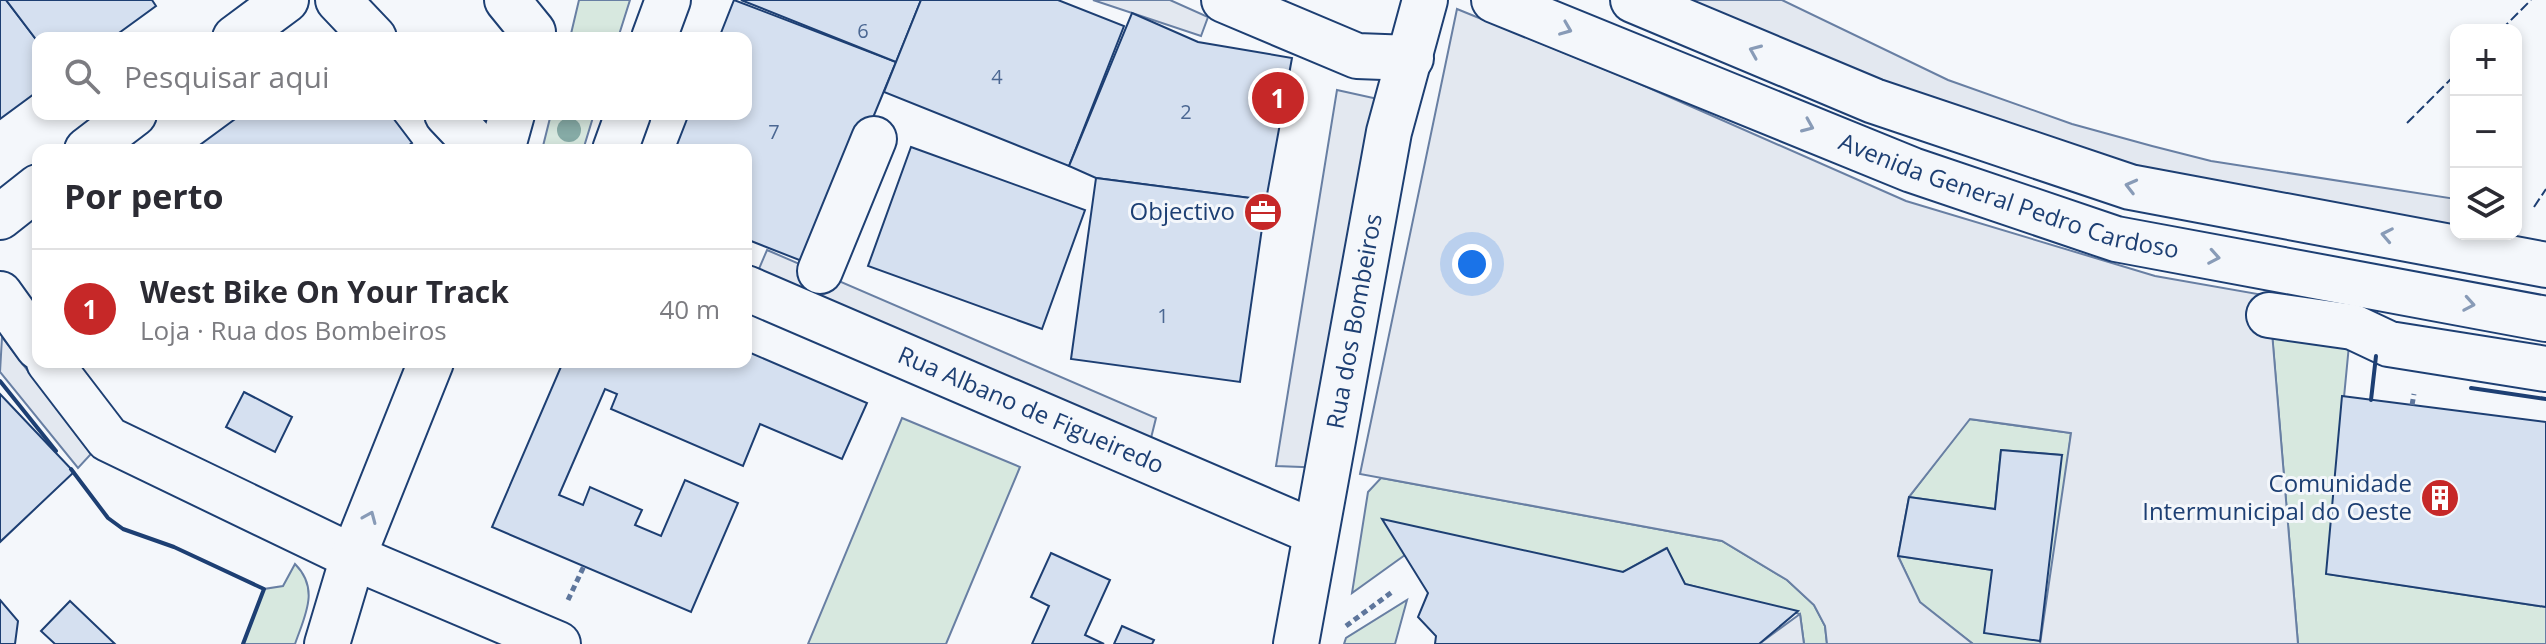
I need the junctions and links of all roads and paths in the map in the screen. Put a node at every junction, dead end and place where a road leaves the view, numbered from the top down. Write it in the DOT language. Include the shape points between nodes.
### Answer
graph roads {
  1 [pos="286,0"];
  2 [pos="338,0"];
  3 [pos="668,0"];
  4 [pos="1224,0"];
  5 [pos="1425,0"];
  6 [pos="1494,0"];
  7 [pos="1633,0"];
  8 [pos="243,32"];
  9 [pos="368,32"];
  10 [pos="656,32"];
  11 [pos="1411,58"];
  12 [pos="126,120"];
  13 [pos="453,120"];
  14 [pos="510,120"];
  15 [pos="626,120"];
  16 [pos="874,139"];
  17 [pos="95,144"];
  18 [pos="475,144"];
  19 [pos="504,144"];
  20 [pos="617,144"];
  21 [pos="32,192"];
  22 [pos="0,217"];
  23 [pos="2546,265"];
  24 [pos="820,271"];
  25 [pos="752,291"];
  26 [pos="0,294"];
  27 [pos="2269,315"];
  28 [pos="2546,319"];
  29 [pos="32,339"];
  30 [pos="54,368"];
  31 [pos="429,368"];
  32 [pos="2546,369"];
  33 [pos="1314,532"];
  34 [pos="353,557"];
  35 [pos="1392,592"];
  36 [pos="1342,629"];
  37 [pos="327,644"];
  38 [pos="558,644"];
  39 [pos="1296,644"];
  1 -- 8 [label="street"];
  2 -- 9 [label="street"];
  3 -- 10 [label="street"];
  4 -- 11 [label="street" via="1357,56"];
  5 -- 11 [label="street, Rua dos Bombeiros"];
  6 -- 28 [label="street, Avenida General Pedro Cardoso, one-way" via="1912,170 2116,239"];
  23 -- 7 [label="street, Avenida General Pedro Cardoso, one-way" via="2130,187 1874,101"];
  11 -- 33 [label="street, Rua dos Bombeiros" via="1389,132"];
  12 -- 17 [label="street"];
  13 -- 18 [label="street"];
  14 -- 19 [label="street"];
  15 -- 20 [label="street"];
  16 -- 24 [label="street"];
  21 -- 22 [label="street"];
  25 -- 33 [label="street, Rua Albano de Figueiredo"];
  26 -- 29 [label="street"];
  27 -- 32 [label="street" via="2353,327 2389,344"];
  30 -- 34 [label="street" via="108,439"];
  34 -- 31 [label="street, one-way"];
  33 -- 39 [label="street, Rua dos Bombeiros"];
  34 -- 37 [label="street"];
  34 -- 38 [label="street"];
  35 -- 36 [label="path"];
}
